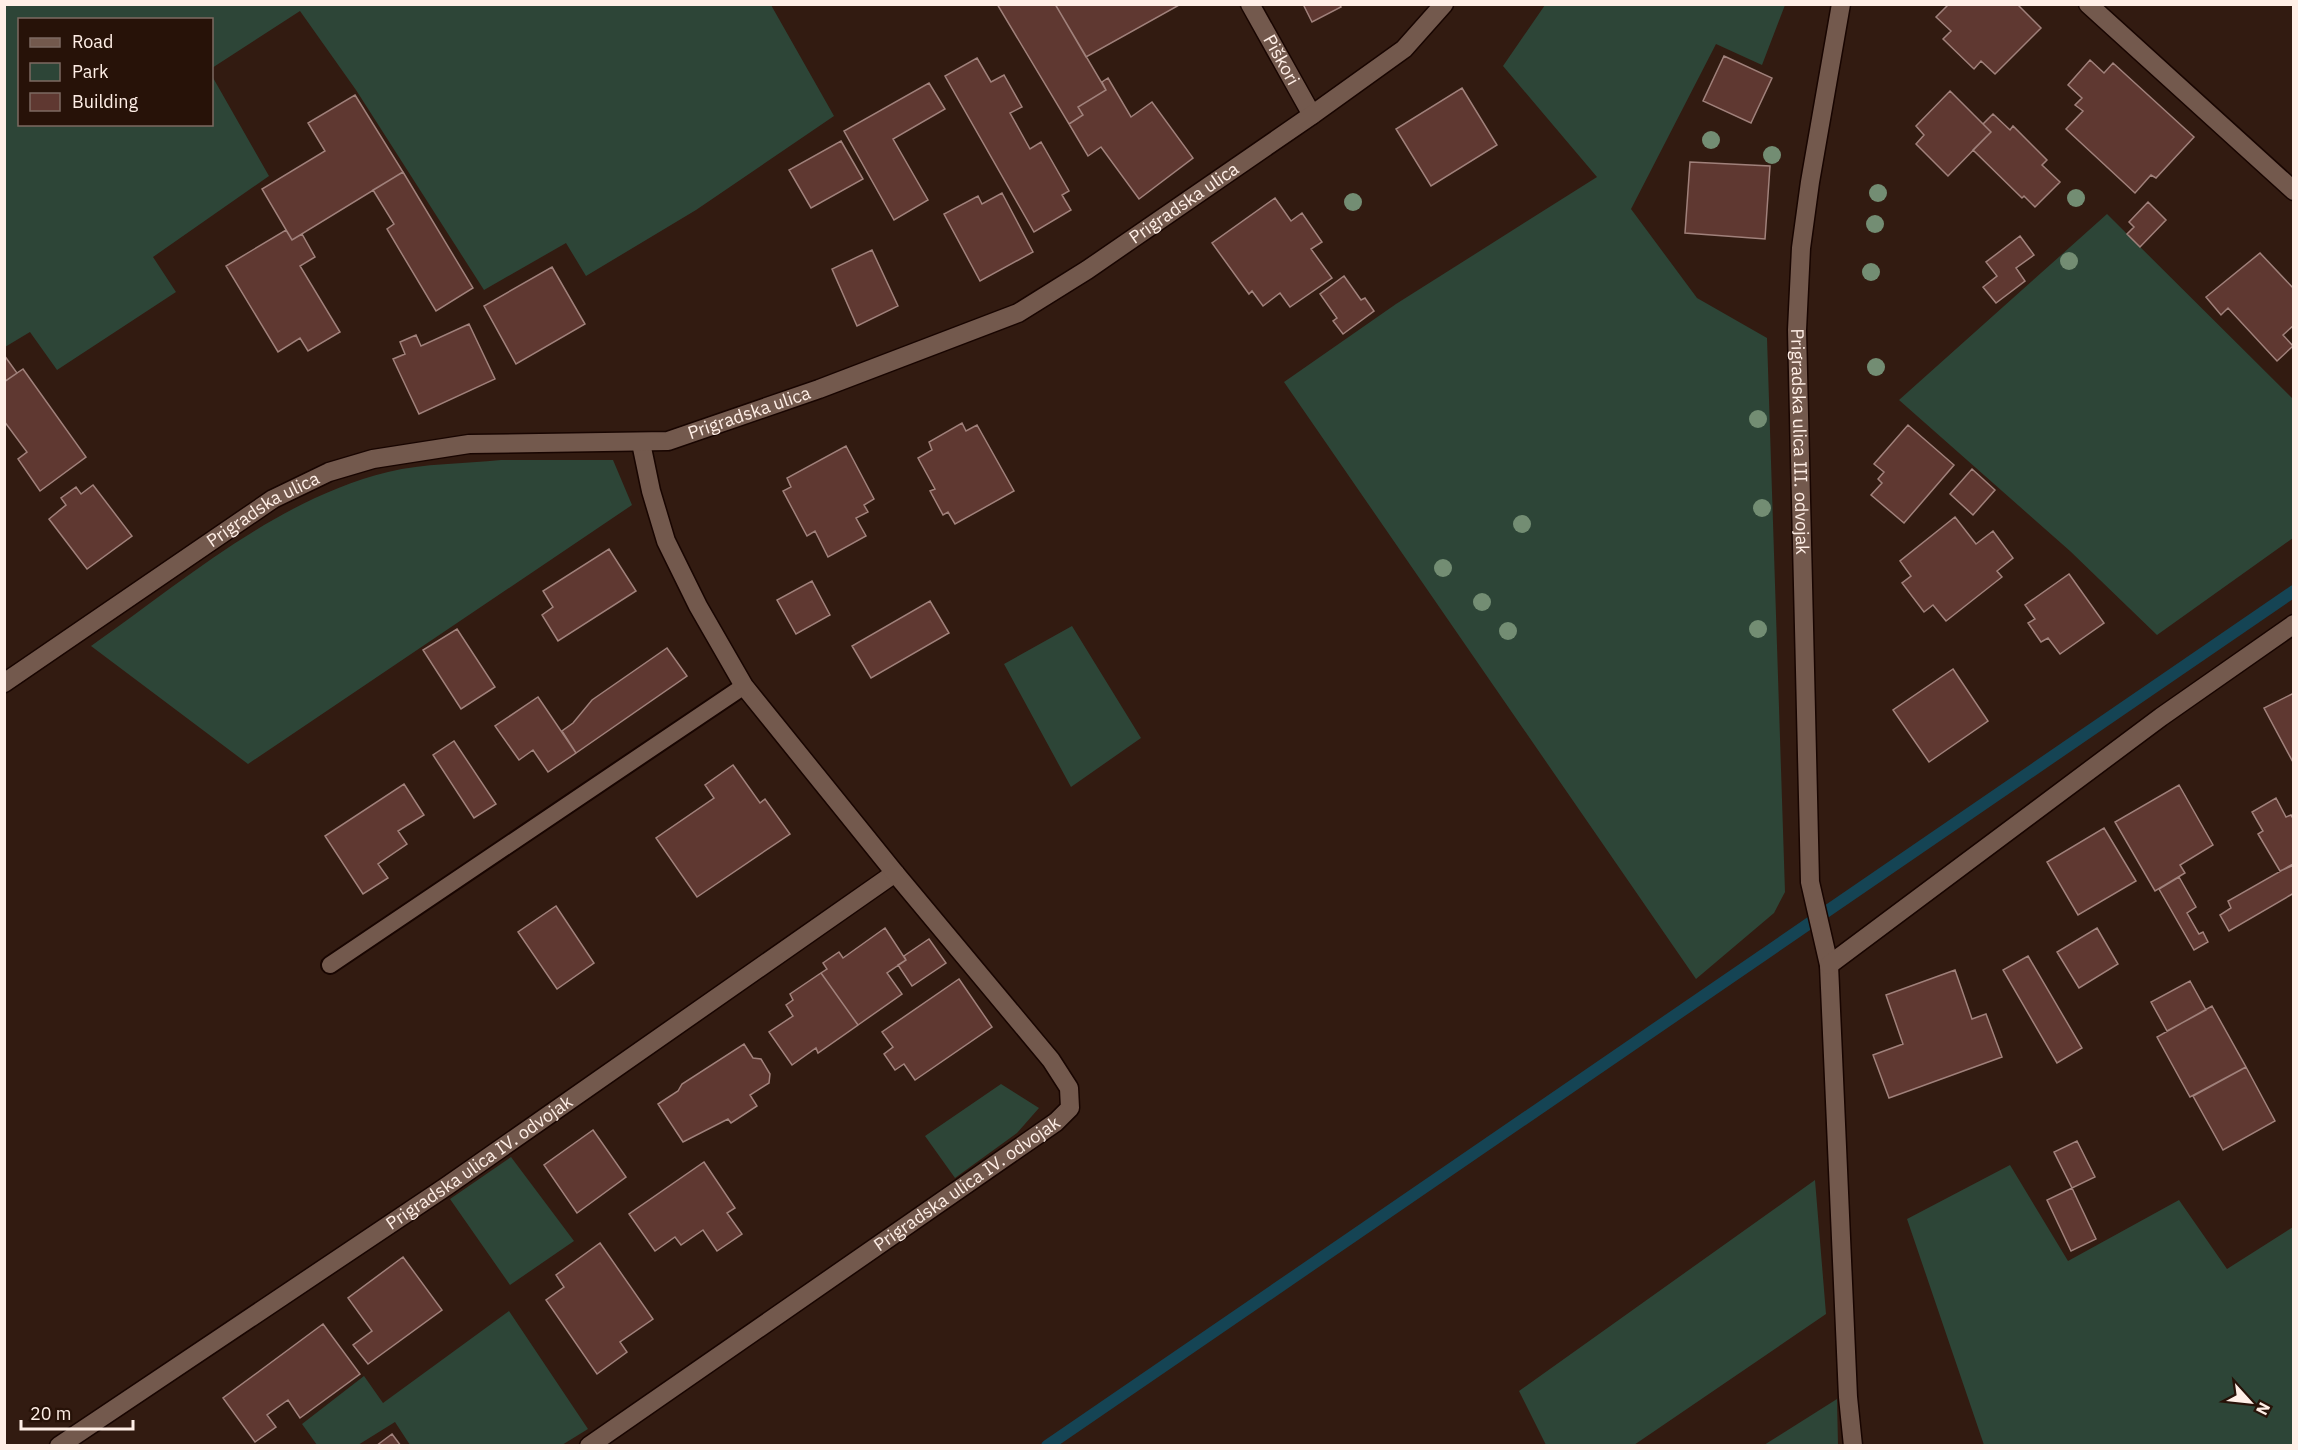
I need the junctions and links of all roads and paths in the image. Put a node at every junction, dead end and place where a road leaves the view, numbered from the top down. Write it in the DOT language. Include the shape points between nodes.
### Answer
graph roads {
  1 [pos="1250,4"];
  2 [pos="1444,4"];
  3 [pos="1841,4"];
  4 [pos="2088,4"];
  5 [pos="1312,115"];
  6 [pos="2294,191"];
  7 [pos="641,443"];
  8 [pos="2294,624"];
  9 [pos="4,682"];
  10 [pos="744,686"];
  11 [pos="895,873"];
  12 [pos="330,965"];
  13 [pos="1828,965"];
  14 [pos="59,1446"];
  15 [pos="589,1446"];
  16 [pos="1852,1446"];
  1 -- 5 [label="street, Piškori"];
  2 -- 5 [label="street, Prigradska ulica" via="1404,49"];
  3 -- 13 [label="street, Prigradska ulica III. odvojak" via="1801,248 1797,330 1810,882"];
  4 -- 6 [label="street"];
  5 -- 7 [label="street, Prigradska ulica" via="1088,270 1018,313 710,428 668,441"];
  7 -- 9 [label="street, Prigradska ulica" via="469,444 383,457 329,472 273,499"];
  7 -- 10 [label="street, Prigradska ulica IV. odvojak" via="666,541"];
  8 -- 13 [label="street"];
  10 -- 11 [label="street, Prigradska ulica IV. odvojak"];
  10 -- 12 [label="lane"];
  11 -- 14 [label="street, Prigradska ulica IV. odvojak" via="447,1186"];
  11 -- 15 [label="street, Prigradska ulica IV. odvojak" via="1052,1060 1069,1088 1070,1108 1056,1122"];
  13 -- 16 [label="street, Prigradska ulica III. odvojak"];
}
